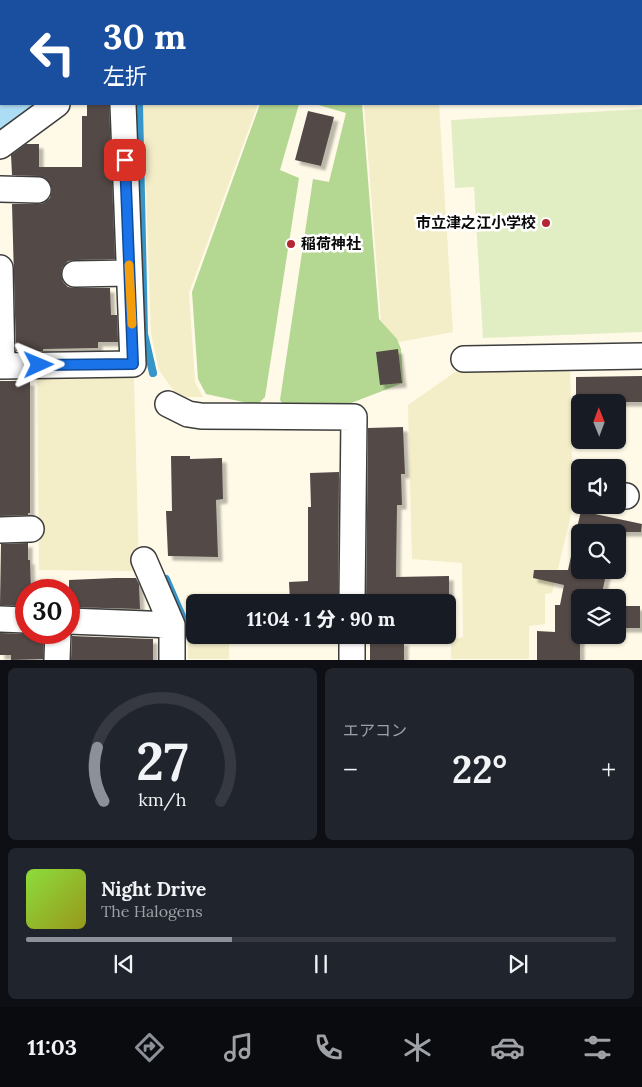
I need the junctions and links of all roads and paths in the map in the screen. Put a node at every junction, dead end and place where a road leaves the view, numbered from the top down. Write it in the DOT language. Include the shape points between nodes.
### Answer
graph roads {
  1 [pos="55,105"];
  2 [pos="123,105"];
  3 [pos="0,146"];
  4 [pos="0,189"];
  5 [pos="38,190"];
  6 [pos="0,268"];
  7 [pos="129,273"];
  8 [pos="75,274"];
  9 [pos="642,356"];
  10 [pos="464,359"];
  11 [pos="1,366"];
  12 [pos="168,404"];
  13 [pos="31,529"];
  14 [pos="0,530"];
  15 [pos="144,560"];
  16 [pos="352,594"];
  17 [pos="0,619"];
  18 [pos="15,620"];
  19 [pos="80,621"];
  20 [pos="172,624"];
  21 [pos="58,644"];
  22 [pos="352,644"];
  23 [pos="57,660"];
  24 [pos="172,660"];
  25 [pos="352,660"];
  1 -- 3 [label="street"];
  2 -- 7 [label="street"];
  4 -- 5 [label="street"];
  6 -- 11 [label="street"];
  7 -- 8 [label="street"];
  7 -- 11 [label="street" via="133,364"];
  9 -- 10 [label="street"];
  12 -- 16 [label="street" via="188,414 201,416 354,417"];
  13 -- 14 [label="street"];
  15 -- 20 [label="street"];
  17 -- 18 [label="street"];
  19 -- 20 [label="street"];
  20 -- 24 [label="street"];
  21 -- 23 [label="street"];
  22 -- 25 [label="street"];
}
